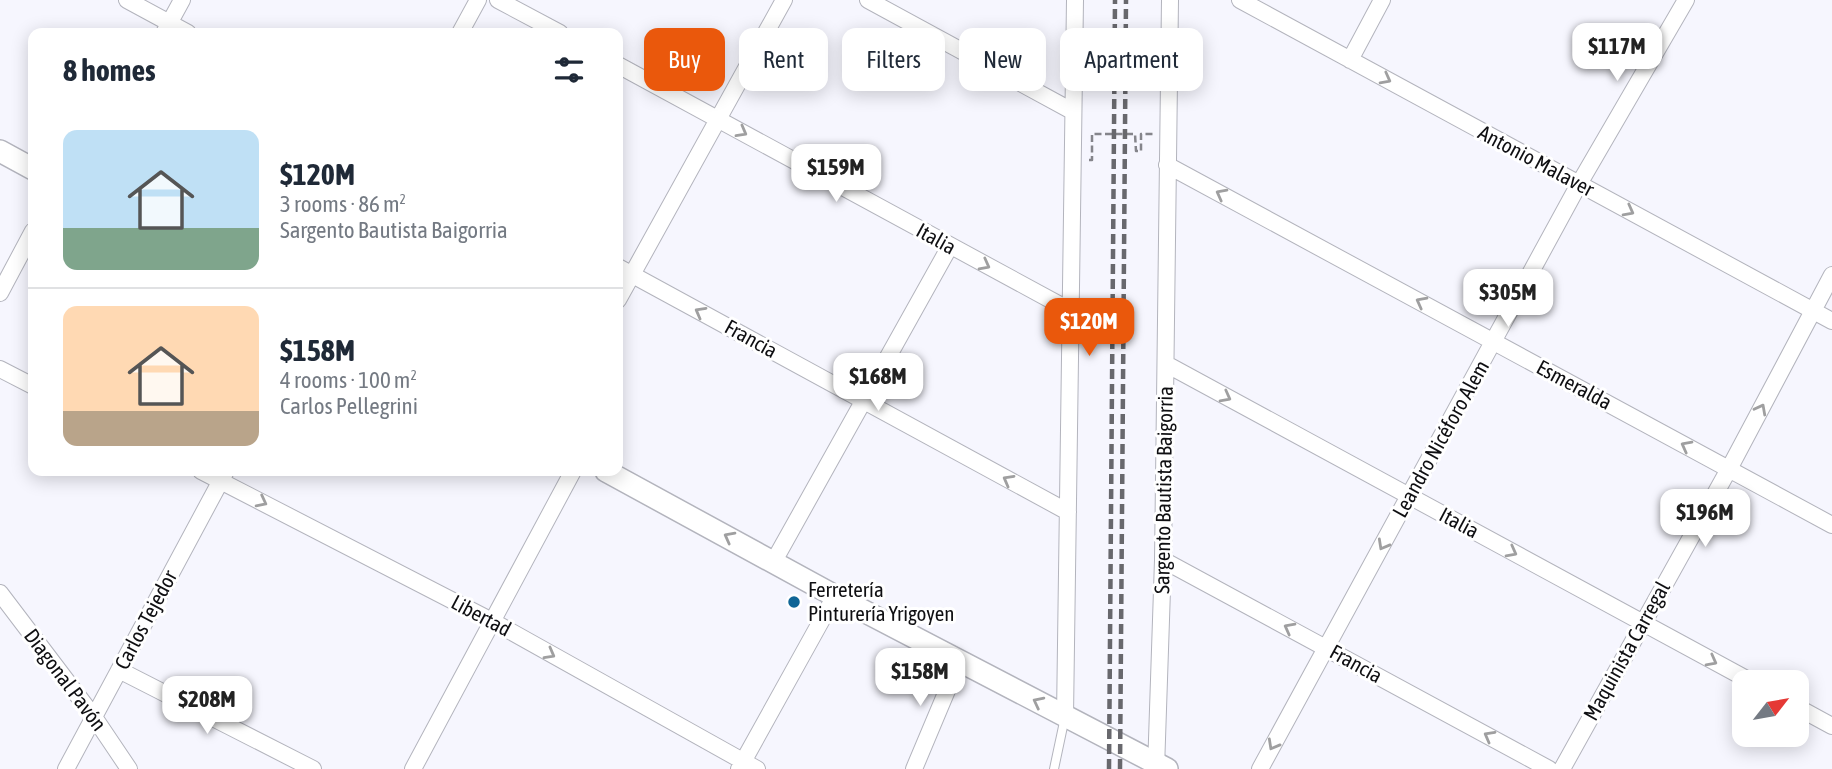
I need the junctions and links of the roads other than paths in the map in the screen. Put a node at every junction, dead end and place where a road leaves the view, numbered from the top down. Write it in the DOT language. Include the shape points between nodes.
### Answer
graph roads {
  1 [pos="127,0"];
  2 [pos="182,0"];
  3 [pos="478,0"];
  4 [pos="498,0"];
  5 [pos="785,0"];
  6 [pos="868,0"];
  7 [pos="1075,0"];
  8 [pos="1170,0"];
  9 [pos="1240,0"];
  10 [pos="1382,0"];
  11 [pos="1686,0"];
  12 [pos="167,28"];
  13 [pos="463,28"];
  14 [pos="551,28"];
  15 [pos="1350,60"];
  16 [pos="623,68"];
  17 [pos="1072,111"];
  18 [pos="718,119"];
  19 [pos="0,151"];
  20 [pos="1167,165"];
  21 [pos="28,166"];
  22 [pos="1579,184"];
  23 [pos="28,240"];
  24 [pos="950,246"];
  25 [pos="625,271"];
  26 [pos="1832,275"];
  27 [pos="0,293"];
  28 [pos="1071,311"];
  29 [pos="1813,311"];
  30 [pos="1832,321"];
  31 [pos="1494,342"];
  32 [pos="1166,364"];
  33 [pos="0,369"];
  34 [pos="28,383"];
  35 [pos="863,401"];
  36 [pos="1729,469"];
  37 [pos="223,476"];
  38 [pos="570,476"];
  39 [pos="615,476"];
  40 [pos="1409,496"];
  41 [pos="1068,512"];
  42 [pos="1832,525"];
  43 [pos="1163,560"];
  44 [pos="774,561"];
  45 [pos="0,593"];
  46 [pos="835,596"];
  47 [pos="492,621"];
  48 [pos="1643,623"];
  49 [pos="1326,648"];
  50 [pos="959,662"];
  51 [pos="119,670"];
  52 [pos="1732,671"];
  53 [pos="1810,714"];
  54 [pos="1065,716"];
  55 [pos="94,717"];
  56 [pos="1832,726"];
  57 [pos="746,767"];
  58 [pos="1160,767"];
  59 [pos="66,769"];
  60 [pos="129,769"];
  61 [pos="313,769"];
  62 [pos="413,769"];
  63 [pos="915,769"];
  64 [pos="1054,769"];
  65 [pos="1260,769"];
  66 [pos="1549,769"];
  67 [pos="1562,769"];
  1 -- 12 [label="street"];
  2 -- 12 [label="street"];
  3 -- 13 [label="street"];
  4 -- 14 [label="street"];
  5 -- 18 [label="street"];
  6 -- 17 [label="street"];
  7 -- 17 [label="street"];
  8 -- 20 [label="street, Sargento Bautista Baigorria"];
  9 -- 15 [label="street, Antonio Malaver"];
  10 -- 15 [label="street"];
  11 -- 22 [label="street, Leandro Nicéforo Alem"];
  15 -- 22 [label="street, Antonio Malaver, one-way"];
  16 -- 18 [label="street, Italia"];
  17 -- 28 [label="street"];
  18 -- 24 [label="street, Italia, one-way"];
  18 -- 25 [label="street"];
  19 -- 21 [label="street"];
  31 -- 20 [label="street, Esmeralda, one-way"];
  20 -- 32 [label="street, Sargento Bautista Baigorria"];
  22 -- 29 [label="street, Antonio Malaver, one-way"];
  22 -- 31 [label="street, Leandro Nicéforo Alem"];
  23 -- 27 [label="street"];
  24 -- 28 [label="street, Italia, one-way"];
  24 -- 35 [label="street"];
  35 -- 25 [label="street, Francia, one-way"];
  26 -- 29 [label="street, Maquinista Carregal"];
  28 -- 41 [label="street"];
  29 -- 30 [label="street, Antonio Malaver"];
  36 -- 29 [label="street, Maquinista Carregal, one-way"];
  36 -- 31 [label="street, Esmeralda, one-way"];
  31 -- 40 [label="street, Leandro Nicéforo Alem"];
  32 -- 40 [label="street, Italia, one-way"];
  32 -- 43 [label="street, Sargento Bautista Baigorria"];
  33 -- 34 [label="street"];
  41 -- 35 [label="street, Francia, one-way"];
  35 -- 44 [label="street"];
  36 -- 42 [label="street, Esmeralda"];
  36 -- 48 [label="street, Maquinista Carregal"];
  37 -- 47 [label="street, Libertad, one-way"];
  37 -- 51 [label="street, Carlos Tejedor"];
  38 -- 47 [label="street"];
  44 -- 39 [label="street, one-way"];
  40 -- 48 [label="street, Italia, one-way"];
  40 -- 49 [label="street, Leandro Nicéforo Alem, one-way"];
  41 -- 54 [label="street"];
  49 -- 43 [label="street, Francia, one-way"];
  43 -- 58 [label="street, Sargento Bautista Baigorria"];
  44 -- 46 [label="street"];
  45 -- 55 [label="street, Diagonal Pavón"];
  46 -- 50 [label="street"];
  46 -- 57 [label="street"];
  47 -- 57 [label="street, Libertad, one-way"];
  47 -- 62 [label="street"];
  48 -- 52 [label="street, Italia, one-way"];
  48 -- 67 [label="street, Maquinista Carregal"];
  49 -- 65 [label="street, Leandro Nicéforo Alem, one-way"];
  66 -- 49 [label="street, Francia, one-way"];
  54 -- 50 [label="street, one-way"];
  50 -- 63 [label="street"];
  51 -- 55 [label="street, Carlos Tejedor"];
  51 -- 61 [label="street"];
  53 -- 56 [label="street"];
  54 -- 58 [label="street"];
  54 -- 64 [label="lane"];
  55 -- 59 [label="street, Carlos Tejedor"];
  55 -- 60 [label="street, Diagonal Pavón"];
}
